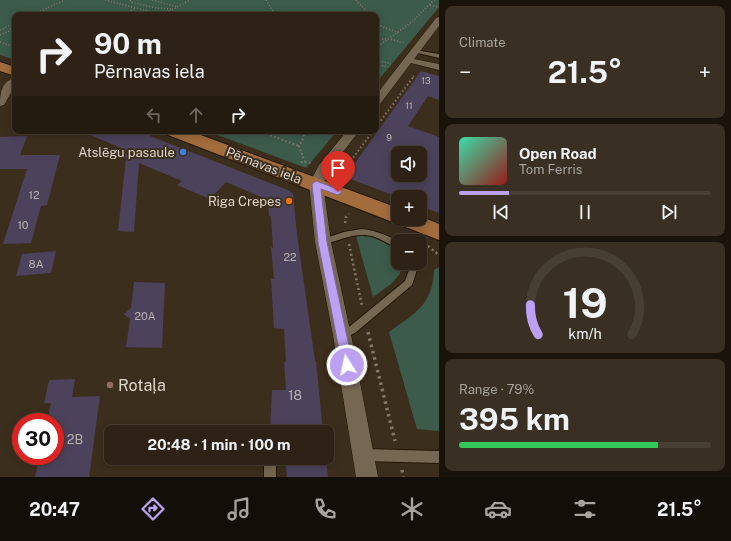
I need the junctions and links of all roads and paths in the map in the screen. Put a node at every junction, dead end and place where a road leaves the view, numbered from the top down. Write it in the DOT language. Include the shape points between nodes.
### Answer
graph roads {
  1 [pos="65,0"];
  2 [pos="105,0"];
  3 [pos="117,0"];
  4 [pos="130,0"];
  5 [pos="152,0"];
  6 [pos="190,0"];
  7 [pos="266,0"];
  8 [pos="356,0"];
  9 [pos="434,0"];
  10 [pos="113,2"];
  11 [pos="430,5"];
  12 [pos="178,7"];
  13 [pos="439,7"];
  14 [pos="136,8"];
  15 [pos="173,10"];
  16 [pos="39,12"];
  17 [pos="129,12"];
  18 [pos="152,12"];
  19 [pos="169,12"];
  20 [pos="273,12"];
  21 [pos="367,12"];
  22 [pos="439,20"];
  23 [pos="12,24"];
  24 [pos="379,24"];
  25 [pos="7,26"];
  26 [pos="11,28"];
  27 [pos="0,30"];
  28 [pos="399,33"];
  29 [pos="0,35"];
  30 [pos="379,39"];
  31 [pos="390,39"];
  32 [pos="0,42"];
  33 [pos="12,46"];
  34 [pos="379,46"];
  35 [pos="414,48"];
  36 [pos="439,56"];
  37 [pos="408,60"];
  38 [pos="379,61"];
  39 [pos="379,65"];
  40 [pos="395,65"];
  41 [pos="0,66"];
  42 [pos="439,68"];
  43 [pos="392,69"];
  44 [pos="12,71"];
  45 [pos="416,73"];
  46 [pos="12,83"];
  47 [pos="3,90"];
  48 [pos="379,98"];
  49 [pos="0,103"];
  50 [pos="379,123"];
  51 [pos="182,134"];
  52 [pos="267,134"];
  53 [pos="304,134"];
  54 [pos="351,134"];
  55 [pos="371,134"];
  56 [pos="299,146"];
  57 [pos="305,162"];
  58 [pos="341,174"];
  59 [pos="316,184"];
  60 [pos="391,213"];
  61 [pos="354,214"];
  62 [pos="423,226"];
  63 [pos="439,232"];
  64 [pos="346,233"];
  65 [pos="391,241"];
  66 [pos="323,242"];
  67 [pos="413,270"];
  68 [pos="364,318"];
  69 [pos="342,335"];
  70 [pos="363,455"];
  71 [pos="398,455"];
  72 [pos="439,457"];
  73 [pos="270,465"];
  74 [pos="270,477"];
  75 [pos="367,477"];
  76 [pos="403,477"];
  1 -- 16 [label="path"];
  2 -- 10 [label="path"];
  3 -- 10 [label="path"];
  4 -- 15 [label="path"];
  5 -- 12 [label="path"];
  6 -- 12 [label="path"];
  7 -- 20 [label="path"];
  8 -- 21 [label="path"];
  9 -- 11 [label="path"];
  10 -- 14 [label="path"];
  11 -- 13 [label="path"];
  11 -- 28 [label="path"];
  12 -- 15 [label="path"];
  14 -- 17 [label="path"];
  14 -- 18 [label="path"];
  15 -- 19 [label="path"];
  22 -- 35 [label="street"];
  23 -- 25 [label="path"];
  24 -- 28 [label="path"];
  25 -- 26 [label="path"];
  25 -- 27 [label="path"];
  26 -- 29 [label="path"];
  28 -- 31 [label="path"];
  30 -- 31 [label="path"];
  31 -- 34 [label="path"];
  31 -- 35 [label="path"];
  32 -- 33 [label="path"];
  35 -- 36 [label="lane"];
  35 -- 37 [label="street"];
  37 -- 42 [label="street"];
  37 -- 48 [label="street"];
  38 -- 40 [label="path"];
  39 -- 43 [label="path"];
  41 -- 44 [label="main road"];
  45 -- 50 [label="path"];
  46 -- 47 [label="street"];
  47 -- 49 [label="street"];
  51 -- 59 [label="main road, Pērnavas iela"];
  52 -- 56 [label="path"];
  53 -- 56 [label="path"];
  54 -- 59 [label="street" via="324,168"];
  55 -- 58 [label="path"];
  56 -- 57 [label="path"];
  59 -- 60 [label="main road, Pērnavas iela"];
  59 -- 66 [label="street"];
  61 -- 64 [label="path" via="349,214 344,219"];
  62 -- 63 [label="main road"];
  64 -- 65 [label="lane" via="362,231"];
  64 -- 66 [label="lane"];
  64 -- 68 [label="path"];
  66 -- 69 [label="street"];
  67 -- 68 [label="lane" via="409,284"];
  68 -- 69 [label="lane" via="352,330"];
  68 -- 71 [label="path"];
  69 -- 70 [label="street"];
  70 -- 71 [label="lane"];
  70 -- 75 [label="street"];
  71 -- 72 [label="lane"];
  71 -- 76 [label="path"];
  73 -- 74 [label="lane"];
}
